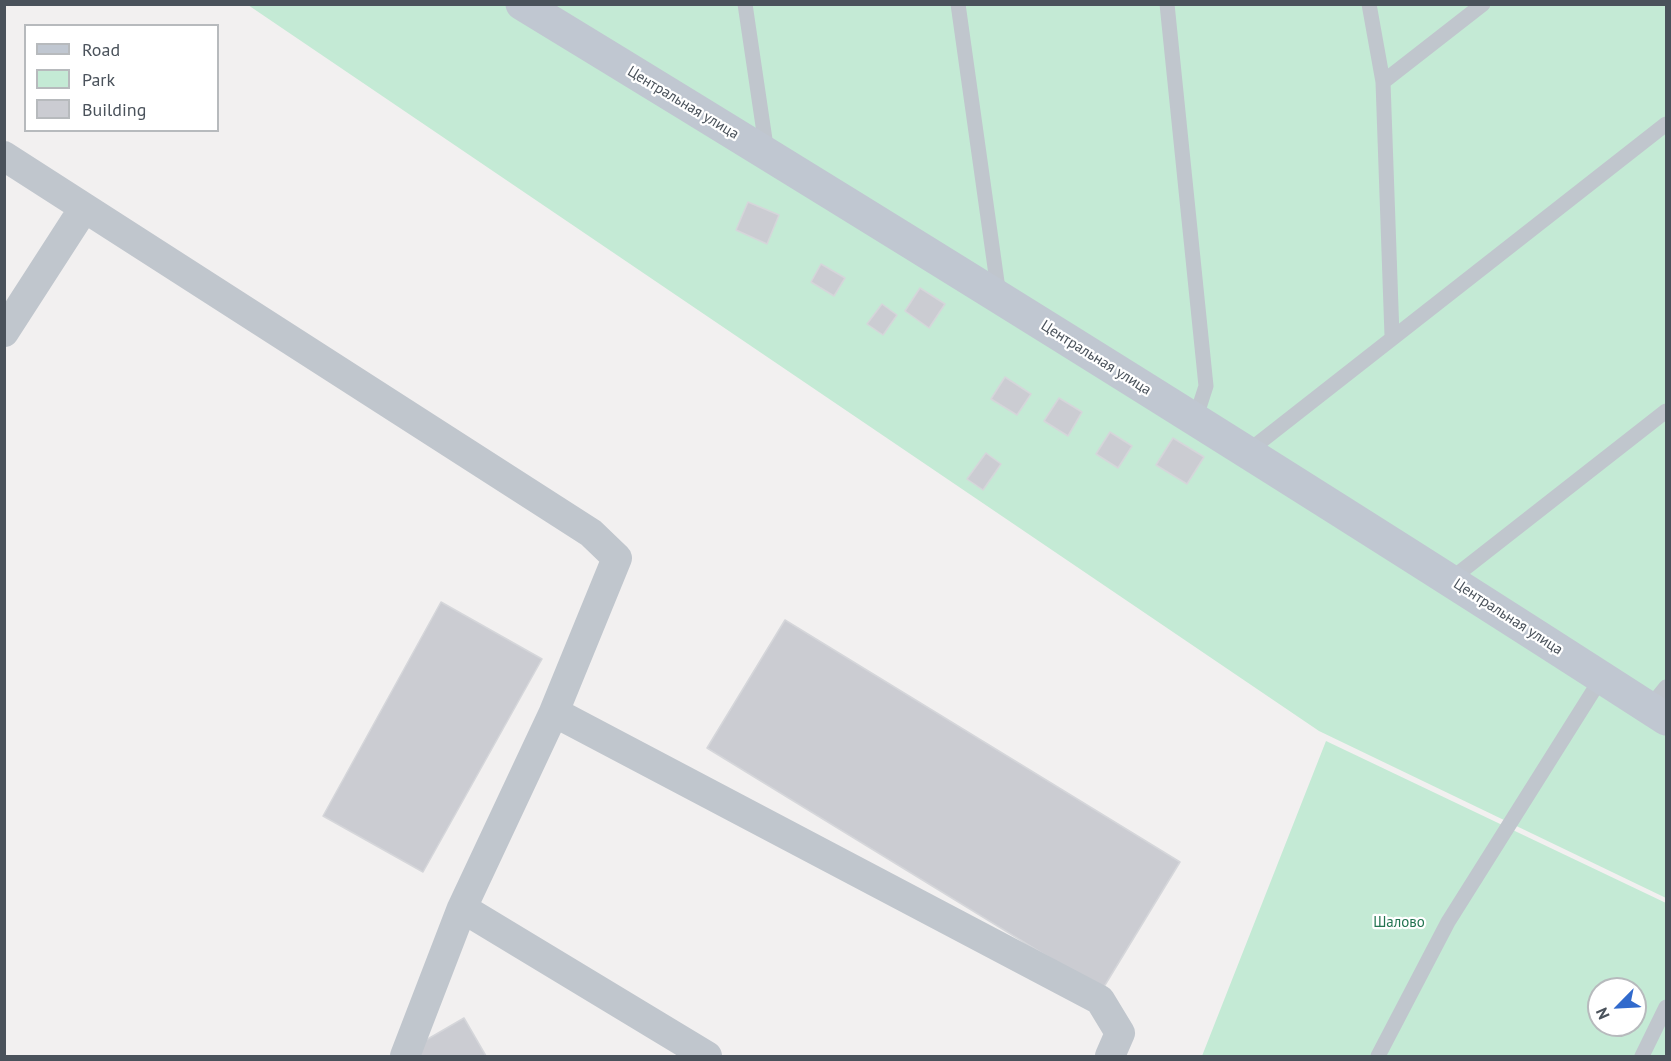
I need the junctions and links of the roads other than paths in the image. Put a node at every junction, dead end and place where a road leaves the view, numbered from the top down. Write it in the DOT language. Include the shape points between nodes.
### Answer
graph roads {
  1 [pos="522,4"];
  2 [pos="745,4"];
  3 [pos="958,4"];
  4 [pos="1167,4"];
  5 [pos="1369,4"];
  6 [pos="1483,4"];
  7 [pos="1383,82"];
  8 [pos="1666,124"];
  9 [pos="767,154"];
  10 [pos="4,156"];
  11 [pos="84,208"];
  12 [pos="999,297"];
  13 [pos="4,332"];
  14 [pos="1392,336"];
  15 [pos="1666,411"];
  16 [pos="1195,420"];
  17 [pos="1245,453"];
  18 [pos="1450,580"];
  19 [pos="1602,677"];
  20 [pos="1661,704"];
  21 [pos="554,712"];
  22 [pos="462,908"];
  23 [pos="1666,1007"];
  24 [pos="405,1056"];
  25 [pos="707,1056"];
  26 [pos="1110,1056"];
  27 [pos="1378,1056"];
  28 [pos="1642,1056"];
  1 -- 9 [label="street, Центральная улица"];
  2 -- 9 [label="lane"];
  3 -- 12 [label="lane"];
  4 -- 16 [label="lane" via="1206,386"];
  5 -- 7 [label="lane"];
  6 -- 7 [label="lane"];
  7 -- 14 [label="lane"];
  8 -- 14 [label="lane"];
  9 -- 12 [label="street, Центральная улица"];
  10 -- 11 [label="street"];
  11 -- 13 [label="street"];
  11 -- 21 [label="street" via="591,533 617,558"];
  12 -- 16 [label="street, Центральная улица"];
  14 -- 17 [label="lane"];
  15 -- 18 [label="lane"];
  16 -- 17 [label="street, Центральная улица"];
  17 -- 18 [label="street, Центральная улица"];
  18 -- 19 [label="street, Центральная улица"];
  19 -- 20 [label="street, Центральная улица"];
  19 -- 27 [label="lane" via="1448,922"];
  21 -- 22 [label="street"];
  21 -- 26 [label="street" via="1100,1000 1120,1033"];
  22 -- 24 [label="street"];
  22 -- 25 [label="street"];
  23 -- 28 [label="lane"];
}
